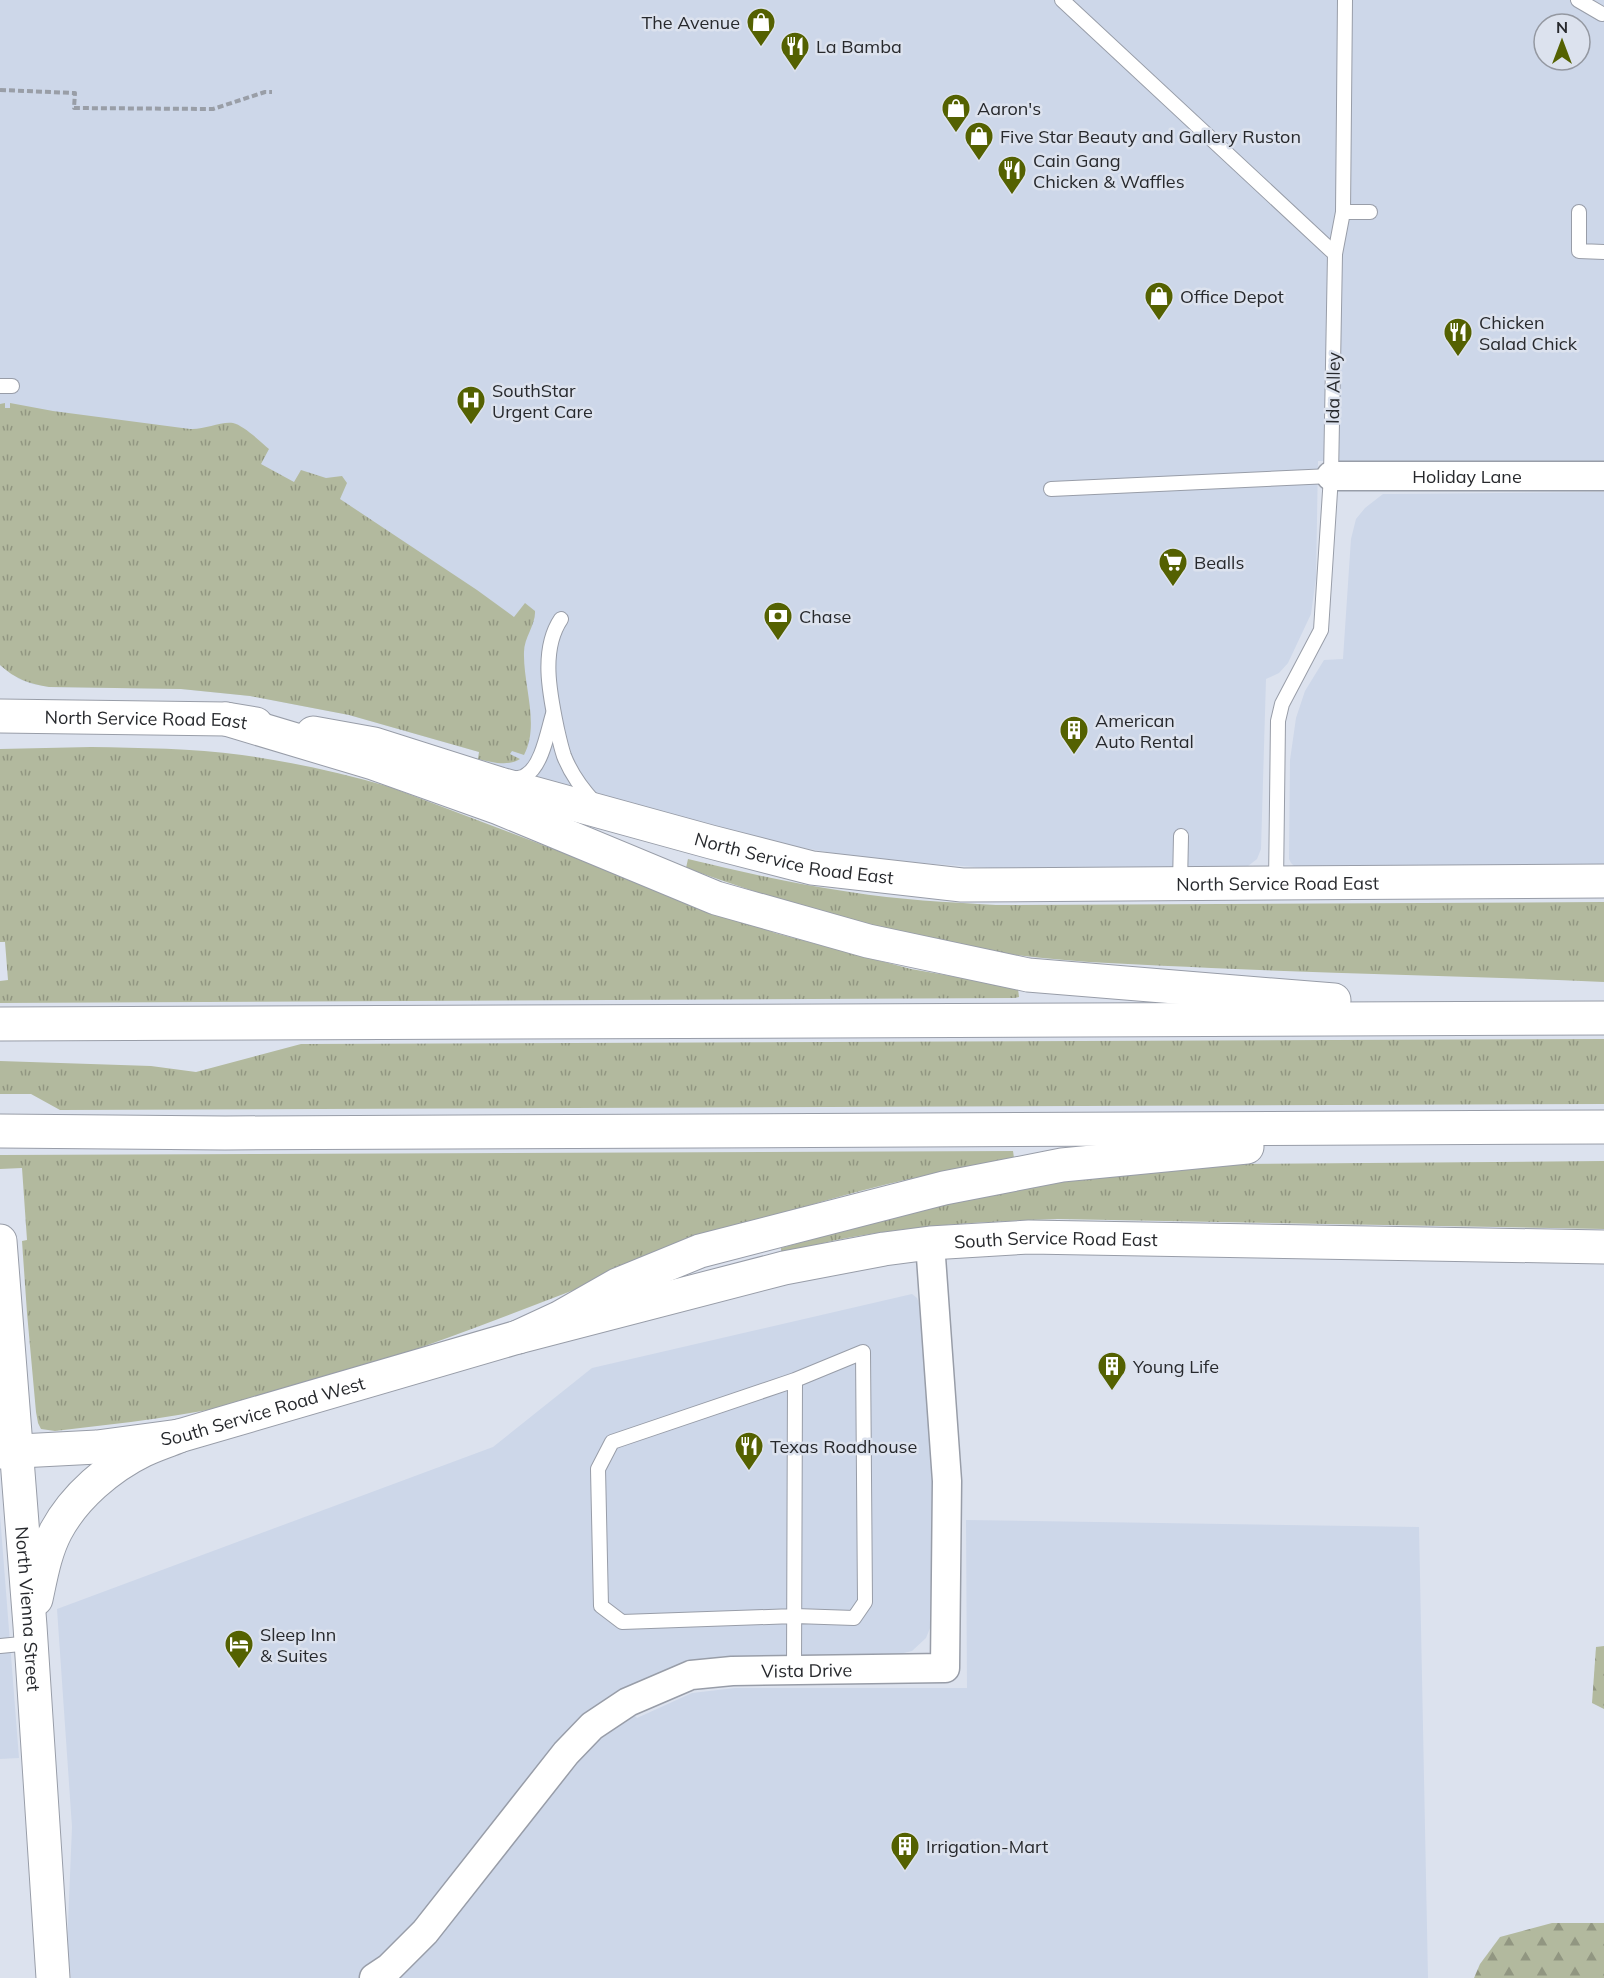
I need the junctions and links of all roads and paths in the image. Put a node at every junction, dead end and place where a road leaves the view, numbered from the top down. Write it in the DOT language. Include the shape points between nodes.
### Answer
graph roads {
  1 [pos="1062,0"];
  2 [pos="1345,0"];
  3 [pos="1578,0"];
  4 [pos="1603,13"];
  5 [pos="0,90"];
  6 [pos="272,92"];
  7 [pos="1342,212"];
  8 [pos="1370,212"];
  9 [pos="1579,212"];
  10 [pos="1604,252"];
  11 [pos="1335,254"];
  12 [pos="1332,476"];
  13 [pos="1604,476"];
  14 [pos="1051,489"];
  15 [pos="561,619"];
  16 [pos="554,712"];
  17 [pos="0,716"];
  18 [pos="226,719"];
  19 [pos="488,780"];
  20 [pos="605,813"];
  21 [pos="1180,836"];
  22 [pos="1604,881"];
  23 [pos="1180,884"];
  24 [pos="1276,884"];
  25 [pos="1604,1018"];
  26 [pos="1560,1019"];
  27 [pos="0,1024"];
  28 [pos="1449,1127"];
  29 [pos="1604,1127"];
  30 [pos="0,1131"];
  31 [pos="930,1243"];
  32 [pos="1604,1247"];
  33 [pos="1,1250"];
  34 [pos="518,1337"];
  35 [pos="795,1380"];
  36 [pos="179,1436"];
  37 [pos="8,1452"];
  38 [pos="795,1616"];
  39 [pos="20,1638"];
  40 [pos="794,1670"];
  41 [pos="53,1978"];
  42 [pos="374,1978"];
  1 -- 11 [label="lane"];
  2 -- 7 [label="lane, Ida Alley"];
  3 -- 4 [label="lane"];
  5 -- 6 [label="path" via="75,93 74,108 213,109"];
  7 -- 8 [label="lane"];
  7 -- 11 [label="lane, Ida Alley"];
  9 -- 10 [label="lane" via="1579,251"];
  11 -- 12 [label="lane, Ida Alley"];
  12 -- 13 [label="street, Holiday Lane"];
  12 -- 14 [label="lane"];
  12 -- 24 [label="lane, Ida Alley" via="1321,630 1282,704 1278,721"];
  15 -- 16 [label="lane" via="551,639 549,659"];
  16 -- 19 [label="lane" via="544,746 527,775"];
  16 -- 20 [label="lane" via="563,755 585,792"];
  17 -- 18 [label="main road, North Service Road East"];
  18 -- 19 [label="main road, North Service Road East" via="374,744"];
  18 -- 26 [label="main road" via="373,763 499,808 716,898 868,941 1028,975"];
  19 -- 20 [label="main road, North Service Road East"];
  20 -- 23 [label="main road, North Service Road East" via="812,868 962,885"];
  21 -- 23 [label="lane"];
  22 -- 24 [label="main road, North Service Road East"];
  23 -- 24 [label="main road, North Service Road East"];
  25 -- 26 [label="main road"];
  26 -- 27 [label="main road"];
  28 -- 29 [label="main road"];
  28 -- 30 [label="main road"];
  28 -- 34 [label="main road" via="1062,1165 944,1188 700,1251 617,1285"];
  31 -- 32 [label="main road, South Service Road East" via="1029,1237"];
  31 -- 34 [label="main road, South Service Road East" via="784,1268"];
  31 -- 40 [label="street, Vista Drive" via="947,1481 945,1668"];
  33 -- 37 [label="main road, North Vienna Street"];
  34 -- 36 [label="main road, South Service Road West"];
  35 -- 38 [label="lane"];
  35 -- 38 [label="lane" via="863,1352 865,1602 854,1618"];
  35 -- 38 [label="lane" via="612,1442 598,1469 601,1606 622,1622"];
  36 -- 37 [label="main road, South Service Road West" via="97,1447"];
  36 -- 39 [label="main road" via="110,1471 74,1506 56,1532"];
  37 -- 39 [label="main road, North Vienna Street"];
  38 -- 40 [label="lane"];
  39 -- 41 [label="main road, North Vienna Street"];
  40 -- 42 [label="street, Vista Drive" via="691,1675 628,1702 592,1726 566,1753 425,1932"];
}
